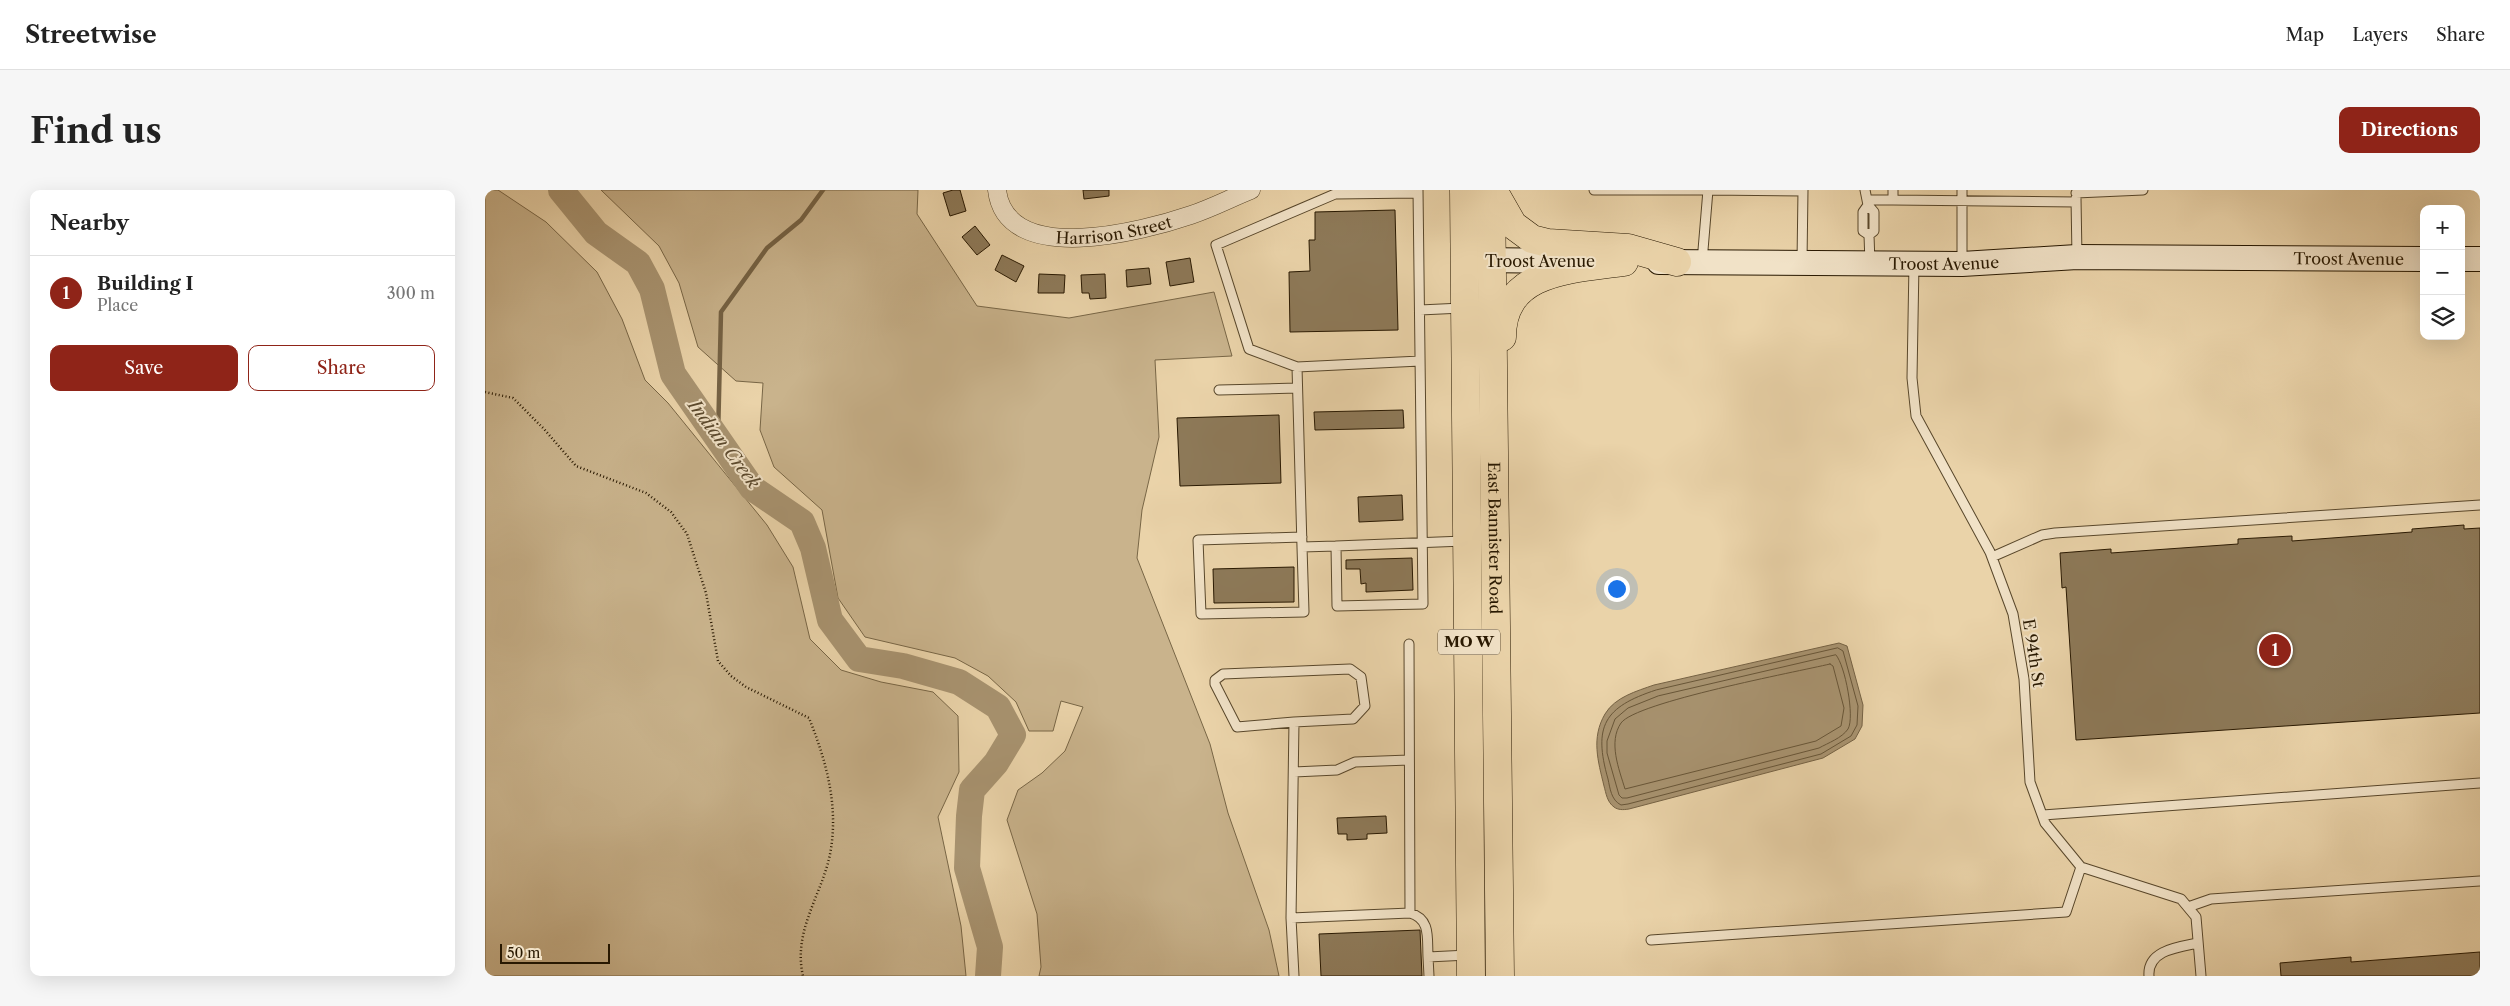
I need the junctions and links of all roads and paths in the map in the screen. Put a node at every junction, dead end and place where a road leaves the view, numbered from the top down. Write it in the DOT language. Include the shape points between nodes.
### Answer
graph roads {
  1 [pos="997,190"];
  2 [pos="1251,190"];
  3 [pos="1464,190"];
  4 [pos="1492,190"];
  5 [pos="1594,190"];
  6 [pos="1709,190"];
  7 [pos="1865,190"];
  8 [pos="1893,190"];
  9 [pos="1962,190"];
  10 [pos="2143,190"];
  11 [pos="1418,191"];
  12 [pos="1803,191"];
  13 [pos="2076,195"];
  14 [pos="1893,200"];
  15 [pos="1962,200"];
  16 [pos="1867,202"];
  17 [pos="2077,257"];
  18 [pos="2420,259"];
  19 [pos="2465,259"];
  20 [pos="1465,260"];
  21 [pos="2480,260"];
  22 [pos="1492,261"];
  23 [pos="1624,262"];
  24 [pos="1690,262"];
  25 [pos="1802,263"];
  26 [pos="1870,263"];
  27 [pos="1915,263"];
  28 [pos="1962,264"];
  29 [pos="1466,308"];
  30 [pos="1420,310"];
  31 [pos="1420,362"];
  32 [pos="1297,368"];
  33 [pos="1297,388"];
  34 [pos="1219,390"];
  35 [pos="485,392"];
  36 [pos="1494,478"];
  37 [pos="2480,505"];
  38 [pos="1302,537"];
  39 [pos="1481,540"];
  40 [pos="1422,542"];
  41 [pos="1337,546"];
  42 [pos="1302,547"];
  43 [pos="1992,557"];
  44 [pos="1409,644"];
  45 [pos="1294,722"];
  46 [pos="1409,760"];
  47 [pos="1294,772"];
  48 [pos="2480,783"];
  49 [pos="2043,815"];
  50 [pos="2081,867"];
  51 [pos="2480,881"];
  52 [pos="2188,907"];
  53 [pos="1410,913"];
  54 [pos="1291,918"];
  55 [pos="1651,940"];
  56 [pos="2198,943"];
  57 [pos="1427,957"];
  58 [pos="1471,965"];
  59 [pos="803,976"];
  60 [pos="1294,976"];
  61 [pos="1429,976"];
  62 [pos="1500,976"];
  63 [pos="2149,976"];
  64 [pos="2201,976"];
  1 -- 2 [label="street, Harrison Street" via="1006,216 1021,227 1043,236 1079,238 1132,231 1191,215"];
  3 -- 20 [label="main road, East Bannister Road / MO W"];
  4 -- 22 [label="main road, East Bannister Road / MO W"];
  4 -- 24 [label="main road" via="1513,225 1532,239 1628,248"];
  5 -- 6 [label="lane"];
  6 -- 12 [label="lane"];
  6 -- 24 [label="lane"];
  7 -- 16 [label="lane"];
  8 -- 14 [label="lane"];
  9 -- 15 [label="lane"];
  10 -- 13 [label="lane"];
  11 -- 30 [label="lane"];
  11 -- 32 [label="lane" via="1335,194 1216,245 1249,349"];
  12 -- 25 [label="lane"];
  13 -- 15 [label="lane"];
  13 -- 17 [label="lane"];
  14 -- 15 [label="lane"];
  14 -- 16 [label="lane"];
  15 -- 28 [label="lane"];
  16 -- 26 [label="lane" via="1863,212 1863,231 1869,235"];
  17 -- 18 [label="main road, Troost Avenue"];
  17 -- 28 [label="main road, Troost Avenue"];
  19 -- 21 [label="main road"];
  20 -- 22 [label="main road, Troost Avenue"];
  20 -- 29 [label="main road, East Bannister Road / MO W"];
  22 -- 23 [label="main road, Troost Avenue"];
  22 -- 36 [label="main road, East Bannister Road / MO W"];
  23 -- 24 [label="main road, Troost Avenue"];
  23 -- 36 [label="main road" via="1539,277 1519,291 1507,309 1502,329 1502,420"];
  24 -- 25 [label="main road, Troost Avenue"];
  25 -- 26 [label="main road, Troost Avenue"];
  26 -- 27 [label="main road, Troost Avenue"];
  27 -- 28 [label="main road, Troost Avenue"];
  27 -- 43 [label="lane, E 94th St" via="1912,378 1916,416"];
  29 -- 30 [label="lane"];
  29 -- 39 [label="main road, East Bannister Road / MO W"];
  30 -- 31 [label="lane"];
  31 -- 32 [label="lane"];
  31 -- 40 [label="lane"];
  32 -- 33 [label="lane"];
  33 -- 34 [label="lane"];
  33 -- 38 [label="lane"];
  35 -- 59 [label="path" via="513,398 575,466 646,493 671,512 687,534 706,593 719,661 746,687 809,718 824,754 835,822 829,859 805,922 800,945"];
  36 -- 39 [label="main road, East Bannister Road / MO W"];
  37 -- 43 [label="lane" via="2055,532 2042,534"];
  38 -- 42 [label="lane"];
  38 -- 42 [label="lane" via="1198,540 1201,614 1304,612"];
  39 -- 40 [label="lane"];
  39 -- 58 [label="main road, East Bannister Road / MO W"];
  39 -- 62 [label="main road, East Bannister Road / MO W"];
  40 -- 41 [label="lane"];
  40 -- 41 [label="lane" via="1423,604 1337,606"];
  41 -- 42 [label="lane"];
  43 -- 49 [label="lane, E 94th St" via="2013,614 2024,679 2030,782"];
  44 -- 46 [label="lane"];
  45 -- 45 [label="lane" via="1353,719 1365,706 1361,677 1350,669 1223,674 1215,680 1237,727"];
  45 -- 47 [label="lane"];
  46 -- 47 [label="lane" via="1355,762 1337,770"];
  46 -- 53 [label="lane"];
  47 -- 54 [label="lane"];
  48 -- 49 [label="lane"];
  49 -- 50 [label="lane, E 94th St" via="2045,823"];
  50 -- 52 [label="lane" via="2181,899"];
  50 -- 55 [label="lane" via="2067,912"];
  51 -- 52 [label="lane" via="2211,899"];
  52 -- 56 [label="lane" via="2196,917"];
  53 -- 54 [label="lane"];
  53 -- 57 [label="lane" via="1424,922"];
  54 -- 60 [label="lane"];
  56 -- 63 [label="lane" via="2160,953 2152,960"];
  56 -- 64 [label="lane"];
  57 -- 58 [label="lane"];
  57 -- 61 [label="lane"];
}
